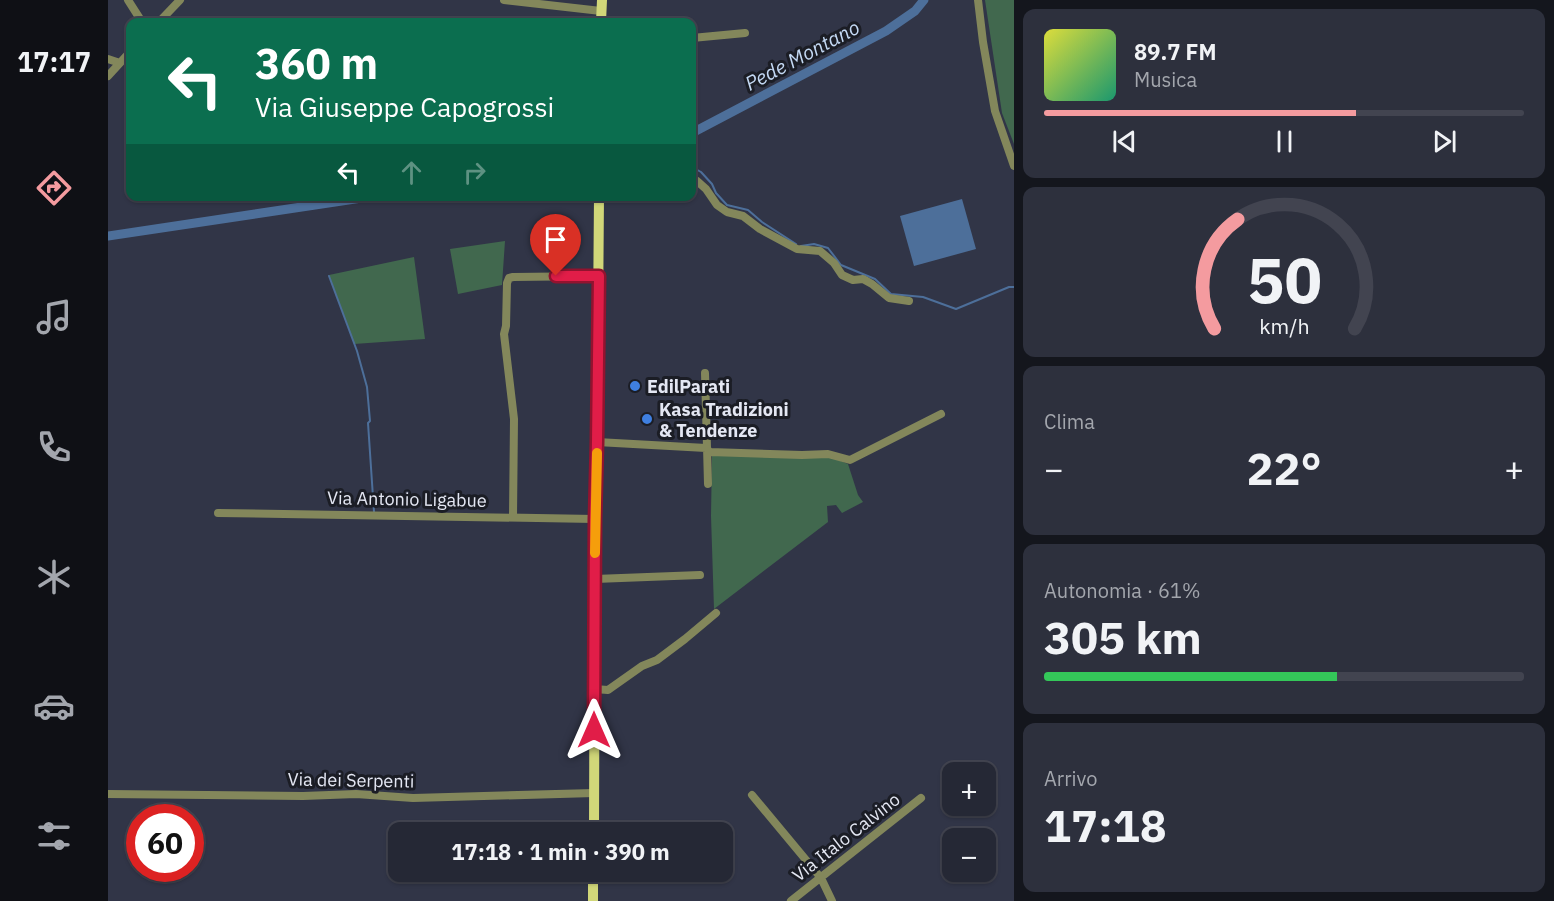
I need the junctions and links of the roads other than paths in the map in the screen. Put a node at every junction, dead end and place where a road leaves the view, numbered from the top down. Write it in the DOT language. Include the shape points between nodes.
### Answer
graph roads {
  1 [pos="128,0"];
  2 [pos="180,0"];
  3 [pos="504,0"];
  4 [pos="978,0"];
  5 [pos="601,11"];
  6 [pos="139,18"];
  7 [pos="163,18"];
  8 [pos="746,33"];
  9 [pos="696,38"];
  10 [pos="126,56"];
  11 [pos="108,60"];
  12 [pos="120,63"];
  13 [pos="108,76"];
  14 [pos="1014,166"];
  15 [pos="696,181"];
  16 [pos="599,201"];
  17 [pos="599,276"];
  18 [pos="909,301"];
  19 [pos="705,373"];
  20 [pos="941,414"];
  21 [pos="597,442"];
  22 [pos="706,448"];
  23 [pos="708,484"];
  24 [pos="218,513"];
  25 [pos="513,517"];
  26 [pos="595,519"];
  27 [pos="700,575"];
  28 [pos="595,579"];
  29 [pos="716,613"];
  30 [pos="594,689"];
  31 [pos="594,793"];
  32 [pos="108,794"];
  33 [pos="752,795"];
  34 [pos="921,798"];
  35 [pos="594,822"];
  36 [pos="821,878"];
  37 [pos="593,882"];
  38 [pos="593,901"];
  39 [pos="791,901"];
  40 [pos="832,901"];
  1 -- 6 [label="street"];
  2 -- 7 [label="street"];
  3 -- 5 [label="street"];
  4 -- 14 [label="street" via="995,111"];
  8 -- 9 [label="street"];
  10 -- 12 [label="street"];
  11 -- 12 [label="street"];
  12 -- 13 [label="street"];
  15 -- 18 [label="street" via="727,212 743,216 798,249 820,251 842,274 853,280 863,279 889,298"];
  16 -- 17 [label="main road"];
  17 -- 21 [label="main road"];
  17 -- 25 [label="street" via="513,277 507,283 504,334 514,419"];
  19 -- 22 [label="street"];
  20 -- 22 [label="street" via="850,460 828,454 710,452"];
  21 -- 22 [label="street"];
  21 -- 26 [label="main road"];
  22 -- 23 [label="street"];
  24 -- 25 [label="street, Via Antonio Ligabue"];
  25 -- 26 [label="street, Via Antonio Ligabue"];
  26 -- 28 [label="main road"];
  27 -- 28 [label="street"];
  28 -- 30 [label="main road"];
  29 -- 30 [label="street" via="657,660 608,690"];
  30 -- 31 [label="main road"];
  31 -- 32 [label="street, Via dei Serpenti" via="413,798 357,794"];
  31 -- 35 [label="main road"];
  33 -- 36 [label="street"];
  34 -- 36 [label="street, Via Italo Calvino"];
  36 -- 39 [label="street, Via Italo Calvino"];
  36 -- 40 [label="street"];
  37 -- 38 [label="main road"];
}
